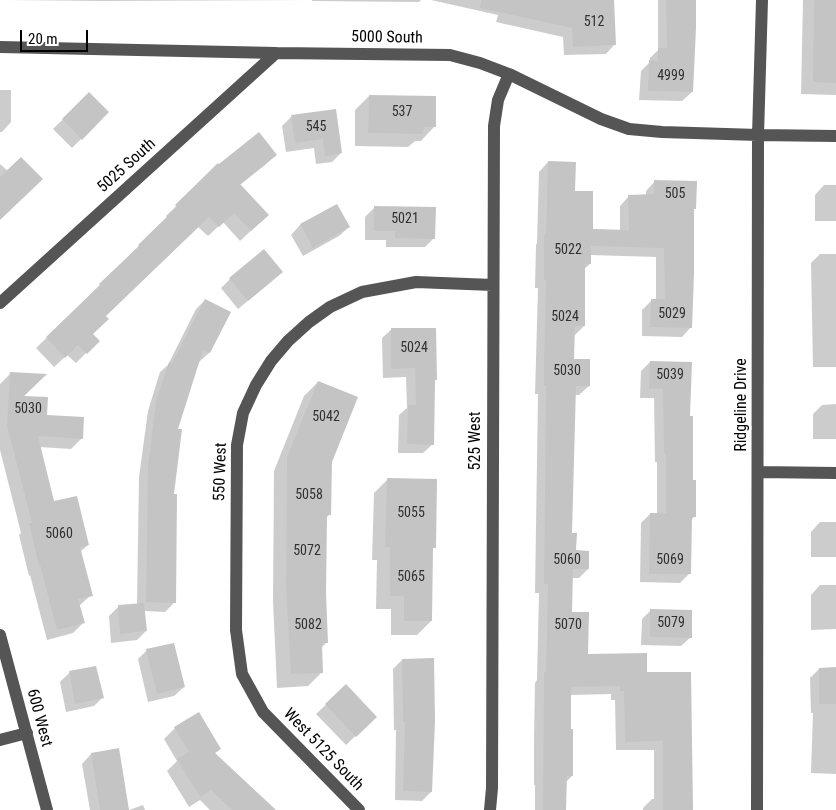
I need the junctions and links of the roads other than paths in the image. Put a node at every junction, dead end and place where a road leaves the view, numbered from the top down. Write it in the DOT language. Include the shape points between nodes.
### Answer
graph roads {
  1 [pos="762,0"];
  2 [pos="0,47"];
  3 [pos="276,54"];
  4 [pos="508,74"];
  5 [pos="758,135"];
  6 [pos="836,136"];
  7 [pos="493,285"];
  8 [pos="0,302"];
  9 [pos="758,472"];
  10 [pos="836,473"];
  11 [pos="0,635"];
  12 [pos="263,712"];
  13 [pos="26,733"];
  14 [pos="0,740"];
  15 [pos="48,810"];
  16 [pos="359,810"];
  17 [pos="490,810"];
  18 [pos="757,810"];
  1 -- 5 [label="street, Ridgeline Drive"];
  2 -- 3 [label="street, 5000 South"];
  3 -- 4 [label="street, 5000 South" via="450,55"];
  3 -- 8 [label="street, 5025 South"];
  4 -- 5 [label="street, 5000 South" via="629,129"];
  4 -- 7 [label="street, 525 West" via="498,100 494,126"];
  5 -- 6 [label="street, 5000 South"];
  5 -- 9 [label="street, Ridgeline Drive"];
  7 -- 12 [label="street, 550 West" via="416,282 362,292 330,307 309,322 271,361 256,385 243,414 236,445 236,630 242,674"];
  7 -- 17 [label="street, 525 West"];
  9 -- 10 [label="street"];
  9 -- 18 [label="street, Ridgeline Drive"];
  11 -- 13 [label="street, 600 West"];
  12 -- 16 [label="street, West 5125 South"];
  13 -- 14 [label="street"];
  13 -- 15 [label="street, 600 West"];
}
